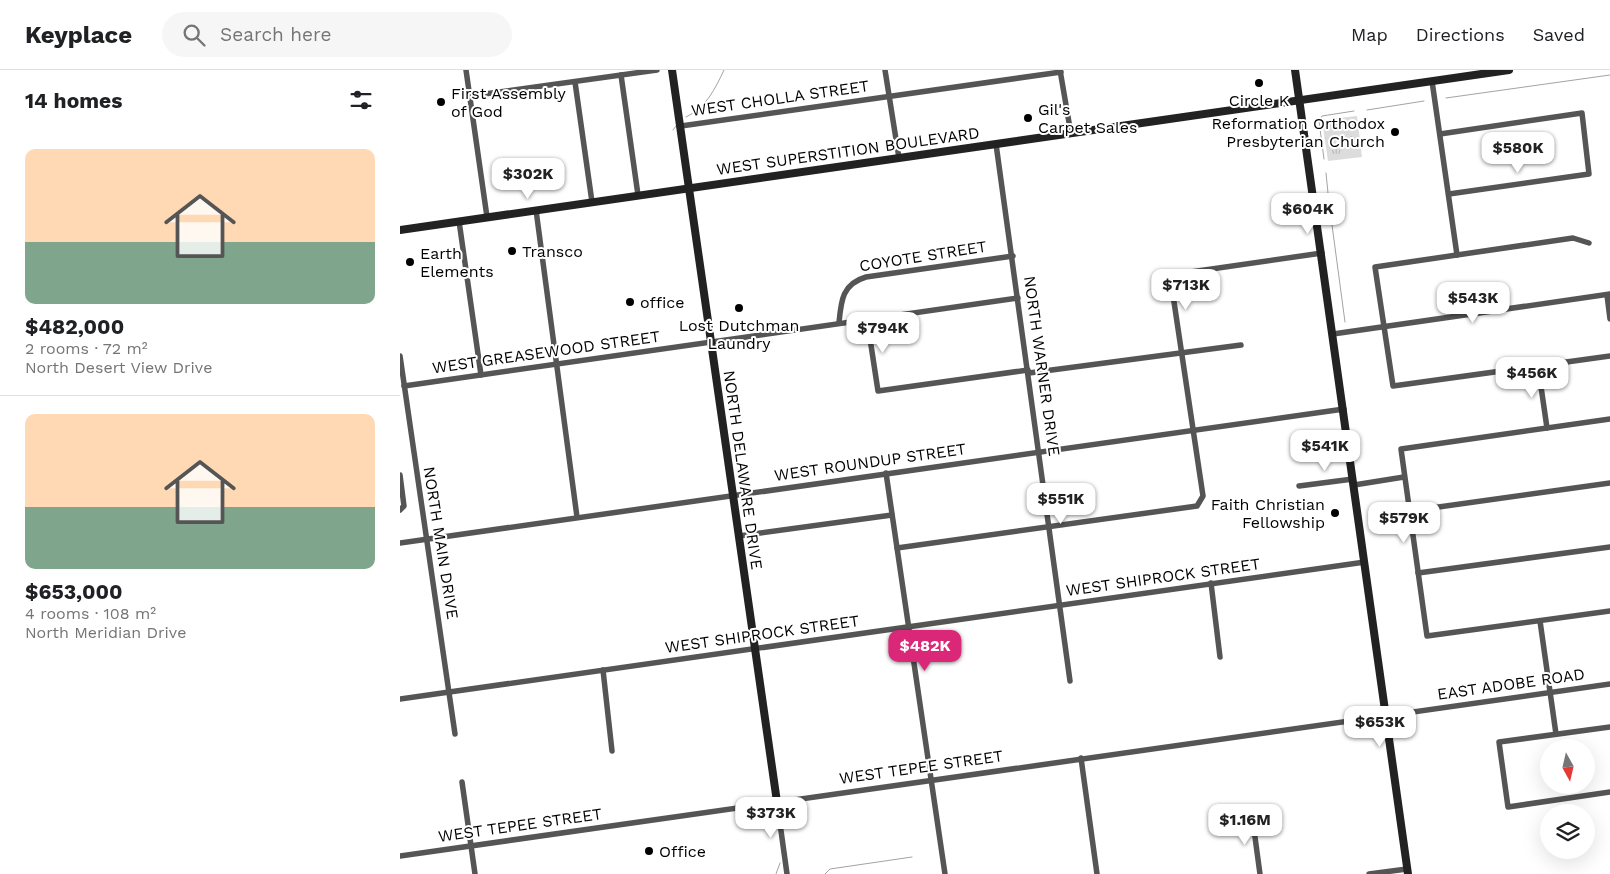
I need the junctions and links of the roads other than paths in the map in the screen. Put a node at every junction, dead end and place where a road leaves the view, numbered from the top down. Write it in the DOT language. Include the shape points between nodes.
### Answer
graph roads {
  1 [pos="466,70"];
  2 [pos="657,70"];
  3 [pos="672,70"];
  4 [pos="885,70"];
  5 [pos="1294,70"];
  6 [pos="1508,70"];
  7 [pos="1061,71"];
  8 [pos="621,75"];
  9 [pos="1432,81"];
  10 [pos="575,82"];
  11 [pos="470,96"];
  12 [pos="889,97"];
  13 [pos="1299,101"];
  14 [pos="680,126"];
  15 [pos="1071,134"];
  16 [pos="1440,134"];
  17 [pos="996,144"];
  18 [pos="899,158"];
  19 [pos="690,188"];
  20 [pos="1449,194"];
  21 [pos="638,195"];
  22 [pos="592,202"];
  23 [pos="536,210"];
  24 [pos="487,217"];
  25 [pos="460,221"];
  26 [pos="400,230"];
  27 [pos="1589,243"];
  28 [pos="1322,253"];
  29 [pos="1458,255"];
  30 [pos="1013,256"];
  31 [pos="1608,294"];
  32 [pos="1018,298"];
  33 [pos="867,320"];
  34 [pos="1610,320"];
  35 [pos="839,323"];
  36 [pos="1384,327"];
  37 [pos="1333,334"];
  38 [pos="711,342"];
  39 [pos="1241,345"];
  40 [pos="1182,352"];
  41 [pos="400,356"];
  42 [pos="1610,356"];
  43 [pos="557,364"];
  44 [pos="1538,366"];
  45 [pos="1028,372"];
  46 [pos="481,375"];
  47 [pos="404,386"];
  48 [pos="403,399"];
  49 [pos="1344,408"];
  50 [pos="1610,419"];
  51 [pos="1546,428"];
  52 [pos="1194,429"];
  53 [pos="1040,451"];
  54 [pos="886,473"];
  55 [pos="400,475"];
  56 [pos="1404,477"];
  57 [pos="1354,482"];
  58 [pos="1610,483"];
  59 [pos="1299,486"];
  60 [pos="733,495"];
  61 [pos="402,510"];
  62 [pos="1410,511"];
  63 [pos="892,515"];
  64 [pos="577,517"];
  65 [pos="1050,527"];
  66 [pos="739,536"];
  67 [pos="427,539"];
  68 [pos="400,543"];
  69 [pos="1610,547"];
  70 [pos="897,548"];
  71 [pos="1365,562"];
  72 [pos="1418,573"];
  73 [pos="1211,584"];
  74 [pos="1061,605"];
  75 [pos="1610,611"];
  76 [pos="1540,621"];
  77 [pos="908,627"];
  78 [pos="754,648"];
  79 [pos="1220,657"];
  80 [pos="603,670"];
  81 [pos="1070,681"];
  82 [pos="1610,684"];
  83 [pos="449,692"];
  84 [pos="1550,692"];
  85 [pos="400,699"];
  86 [pos="1387,715"];
  87 [pos="1610,727"];
  88 [pos="455,734"];
  89 [pos="1556,734"];
  90 [pos="612,751"];
  91 [pos="1081,758"];
  92 [pos="932,780"];
  93 [pos="462,782"];
  94 [pos="1610,792"];
  95 [pos="776,802"];
  96 [pos="1252,815"];
  97 [pos="472,846"];
  98 [pos="400,856"];
  99 [pos="1408,871"];
  100 [pos="475,874"];
  101 [pos="787,874"];
  102 [pos="945,874"];
  103 [pos="1097,874"];
  104 [pos="1260,874"];
  105 [pos="1369,874"];
  1 -- 11 [label="street"];
  2 -- 8 [label="street"];
  3 -- 14 [label="street, NORTH DELAWARE DRIVE"];
  4 -- 12 [label="street"];
  5 -- 13 [label="street"];
  6 -- 9 [label="street, WEST SUPERSTITION BOULEVARD"];
  7 -- 12 [label="street, WEST CHOLLA STREET"];
  7 -- 15 [label="street"];
  8 -- 10 [label="street"];
  8 -- 21 [label="street"];
  9 -- 13 [label="street, WEST SUPERSTITION BOULEVARD"];
  9 -- 16 [label="street"];
  10 -- 11 [label="street"];
  10 -- 22 [label="street"];
  11 -- 24 [label="street"];
  12 -- 14 [label="street, WEST CHOLLA STREET"];
  12 -- 18 [label="street"];
  13 -- 15 [label="street, WEST SUPERSTITION BOULEVARD"];
  13 -- 28 [label="street"];
  14 -- 19 [label="street, NORTH DELAWARE DRIVE"];
  15 -- 17 [label="street, WEST SUPERSTITION BOULEVARD"];
  16 -- 20 [label="street"];
  16 -- 20 [label="street" via="1582,114 1589,174"];
  17 -- 18 [label="street, WEST SUPERSTITION BOULEVARD"];
  17 -- 30 [label="street, NORTH WARNER DRIVE"];
  18 -- 19 [label="street, WEST SUPERSTITION BOULEVARD"];
  19 -- 21 [label="street, WEST SUPERSTITION BOULEVARD"];
  19 -- 38 [label="street, NORTH DELAWARE DRIVE"];
  20 -- 29 [label="street"];
  21 -- 22 [label="street, WEST SUPERSTITION BOULEVARD"];
  22 -- 23 [label="street, WEST SUPERSTITION BOULEVARD"];
  23 -- 24 [label="street, WEST SUPERSTITION BOULEVARD"];
  23 -- 43 [label="street"];
  24 -- 25 [label="street, WEST SUPERSTITION BOULEVARD"];
  25 -- 26 [label="street, WEST SUPERSTITION BOULEVARD"];
  25 -- 46 [label="street"];
  27 -- 29 [label="street" via="1573,238"];
  28 -- 37 [label="street"];
  28 -- 40 [label="street" via="1170,275"];
  29 -- 36 [label="street" via="1375,267"];
  30 -- 32 [label="street, NORTH WARNER DRIVE"];
  30 -- 35 [label="street, COYOTE STREET" via="854,280 842,298"];
  31 -- 34 [label="street"];
  31 -- 36 [label="street"];
  32 -- 33 [label="street, WEST GREASEWOOD STREET"];
  32 -- 45 [label="street, NORTH WARNER DRIVE"];
  33 -- 35 [label="street, WEST GREASEWOOD STREET"];
  33 -- 45 [label="street" via="878,391"];
  35 -- 38 [label="street, WEST GREASEWOOD STREET"];
  36 -- 37 [label="street"];
  36 -- 44 [label="street" via="1393,386"];
  37 -- 49 [label="street"];
  38 -- 43 [label="street, WEST GREASEWOOD STREET"];
  38 -- 60 [label="street, NORTH DELAWARE DRIVE"];
  39 -- 40 [label="street"];
  40 -- 45 [label="street"];
  40 -- 52 [label="street"];
  41 -- 47 [label="street, NORTH MAIN DRIVE"];
  42 -- 44 [label="street"];
  43 -- 46 [label="street, WEST GREASEWOOD STREET"];
  43 -- 64 [label="street"];
  44 -- 51 [label="street"];
  45 -- 53 [label="street, NORTH WARNER DRIVE"];
  46 -- 47 [label="street, WEST GREASEWOOD STREET"];
  47 -- 48 [label="street, NORTH MAIN DRIVE"];
  48 -- 67 [label="street, NORTH MAIN DRIVE"];
  49 -- 52 [label="street, WEST ROUNDUP STREET"];
  49 -- 57 [label="street"];
  50 -- 51 [label="street"];
  51 -- 56 [label="street" via="1401,449"];
  52 -- 53 [label="street, WEST ROUNDUP STREET"];
  52 -- 65 [label="street" via="1203,496 1199,505"];
  53 -- 54 [label="street, WEST ROUNDUP STREET"];
  53 -- 65 [label="street, NORTH WARNER DRIVE"];
  54 -- 60 [label="street, WEST ROUNDUP STREET"];
  54 -- 63 [label="street"];
  55 -- 61 [label="street"];
  56 -- 57 [label="street"];
  56 -- 62 [label="street"];
  57 -- 59 [label="street"];
  57 -- 71 [label="street"];
  58 -- 62 [label="street"];
  60 -- 64 [label="street, WEST ROUNDUP STREET"];
  60 -- 66 [label="street, NORTH DELAWARE DRIVE"];
  62 -- 72 [label="street"];
  63 -- 66 [label="street"];
  63 -- 70 [label="street"];
  64 -- 67 [label="street, WEST ROUNDUP STREET"];
  65 -- 70 [label="street"];
  65 -- 74 [label="street, NORTH WARNER DRIVE"];
  66 -- 78 [label="street, NORTH DELAWARE DRIVE"];
  67 -- 68 [label="street, WEST ROUNDUP STREET"];
  67 -- 83 [label="street, NORTH MAIN DRIVE"];
  69 -- 72 [label="street"];
  70 -- 77 [label="street"];
  71 -- 73 [label="street, WEST SHIPROCK STREET"];
  71 -- 86 [label="street"];
  72 -- 76 [label="street" via="1427,636"];
  73 -- 74 [label="street, WEST SHIPROCK STREET"];
  73 -- 79 [label="street"];
  74 -- 77 [label="street, WEST SHIPROCK STREET"];
  74 -- 81 [label="street, NORTH WARNER DRIVE"];
  75 -- 76 [label="street"];
  76 -- 84 [label="street"];
  77 -- 78 [label="street, WEST SHIPROCK STREET"];
  77 -- 92 [label="street"];
  78 -- 80 [label="street, WEST SHIPROCK STREET"];
  78 -- 95 [label="street, NORTH DELAWARE DRIVE"];
  80 -- 83 [label="street, WEST SHIPROCK STREET"];
  80 -- 90 [label="street"];
  82 -- 84 [label="street, EAST ADOBE ROAD"];
  83 -- 85 [label="street, WEST SHIPROCK STREET"];
  83 -- 88 [label="street, NORTH MAIN DRIVE"];
  84 -- 86 [label="street, EAST ADOBE ROAD"];
  84 -- 89 [label="street"];
  86 -- 91 [label="street, WEST TEPEE STREET"];
  86 -- 99 [label="street"];
  87 -- 89 [label="street"];
  89 -- 94 [label="street" via="1499,742 1508,807"];
  91 -- 92 [label="street, WEST TEPEE STREET"];
  91 -- 103 [label="street"];
  92 -- 95 [label="street, WEST TEPEE STREET"];
  92 -- 102 [label="street"];
  93 -- 97 [label="street"];
  95 -- 97 [label="street, WEST TEPEE STREET"];
  95 -- 101 [label="street, NORTH DELAWARE DRIVE"];
  96 -- 104 [label="street"];
  97 -- 98 [label="street, WEST TEPEE STREET"];
  97 -- 100 [label="street"];
  99 -- 105 [label="street"];
}
